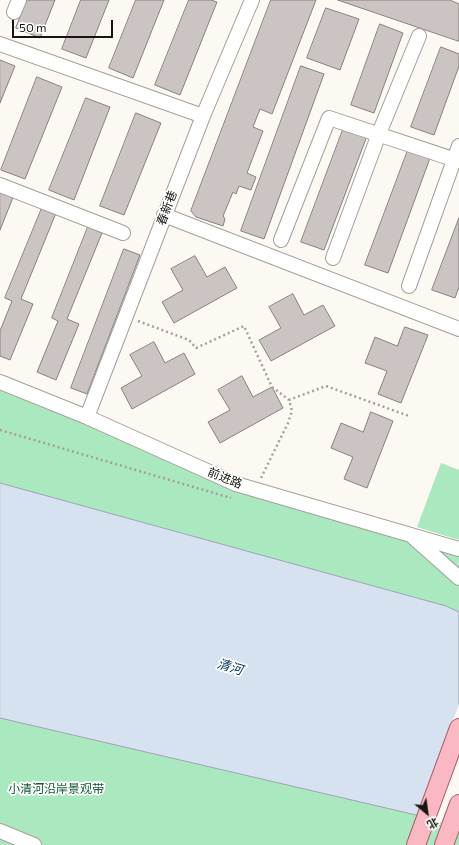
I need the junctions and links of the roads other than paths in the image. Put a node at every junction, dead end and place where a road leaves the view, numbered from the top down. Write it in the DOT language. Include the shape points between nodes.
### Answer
graph roads {
  1 [pos="252,0"];
  2 [pos="419,36"];
  3 [pos="0,44"];
  4 [pos="204,116"];
  5 [pos="379,134"];
  6 [pos="458,155"];
  7 [pos="0,185"];
  8 [pos="164,215"];
  9 [pos="123,233"];
  10 [pos="281,240"];
  11 [pos="333,258"];
  12 [pos="409,286"];
  13 [pos="459,329"];
  14 [pos="0,382"];
  15 [pos="86,417"];
  16 [pos="410,535"];
  17 [pos="459,549"];
  18 [pos="459,578"];
  19 [pos="459,728"];
  20 [pos="459,804"];
  21 [pos="0,831"];
  22 [pos="34,845"];
  23 [pos="416,845"];
  24 [pos="444,845"];
  1 -- 4 [label="street, 春新巷"];
  2 -- 5 [label="street"];
  3 -- 4 [label="street"];
  4 -- 8 [label="street, 春新巷"];
  5 -- 6 [label="street"];
  5 -- 10 [label="street" via="329,118"];
  5 -- 11 [label="street"];
  6 -- 12 [label="street"];
  7 -- 9 [label="street"];
  8 -- 13 [label="street"];
  8 -- 15 [label="street, 春新巷"];
  14 -- 15 [label="street, 前进路"];
  15 -- 16 [label="street, 前进路" via="236,484"];
  16 -- 17 [label="street, 前进路"];
  16 -- 18 [label="street"];
  19 -- 23 [label="main road"];
  20 -- 24 [label="main road"];
  21 -- 22 [label="street"];
}
